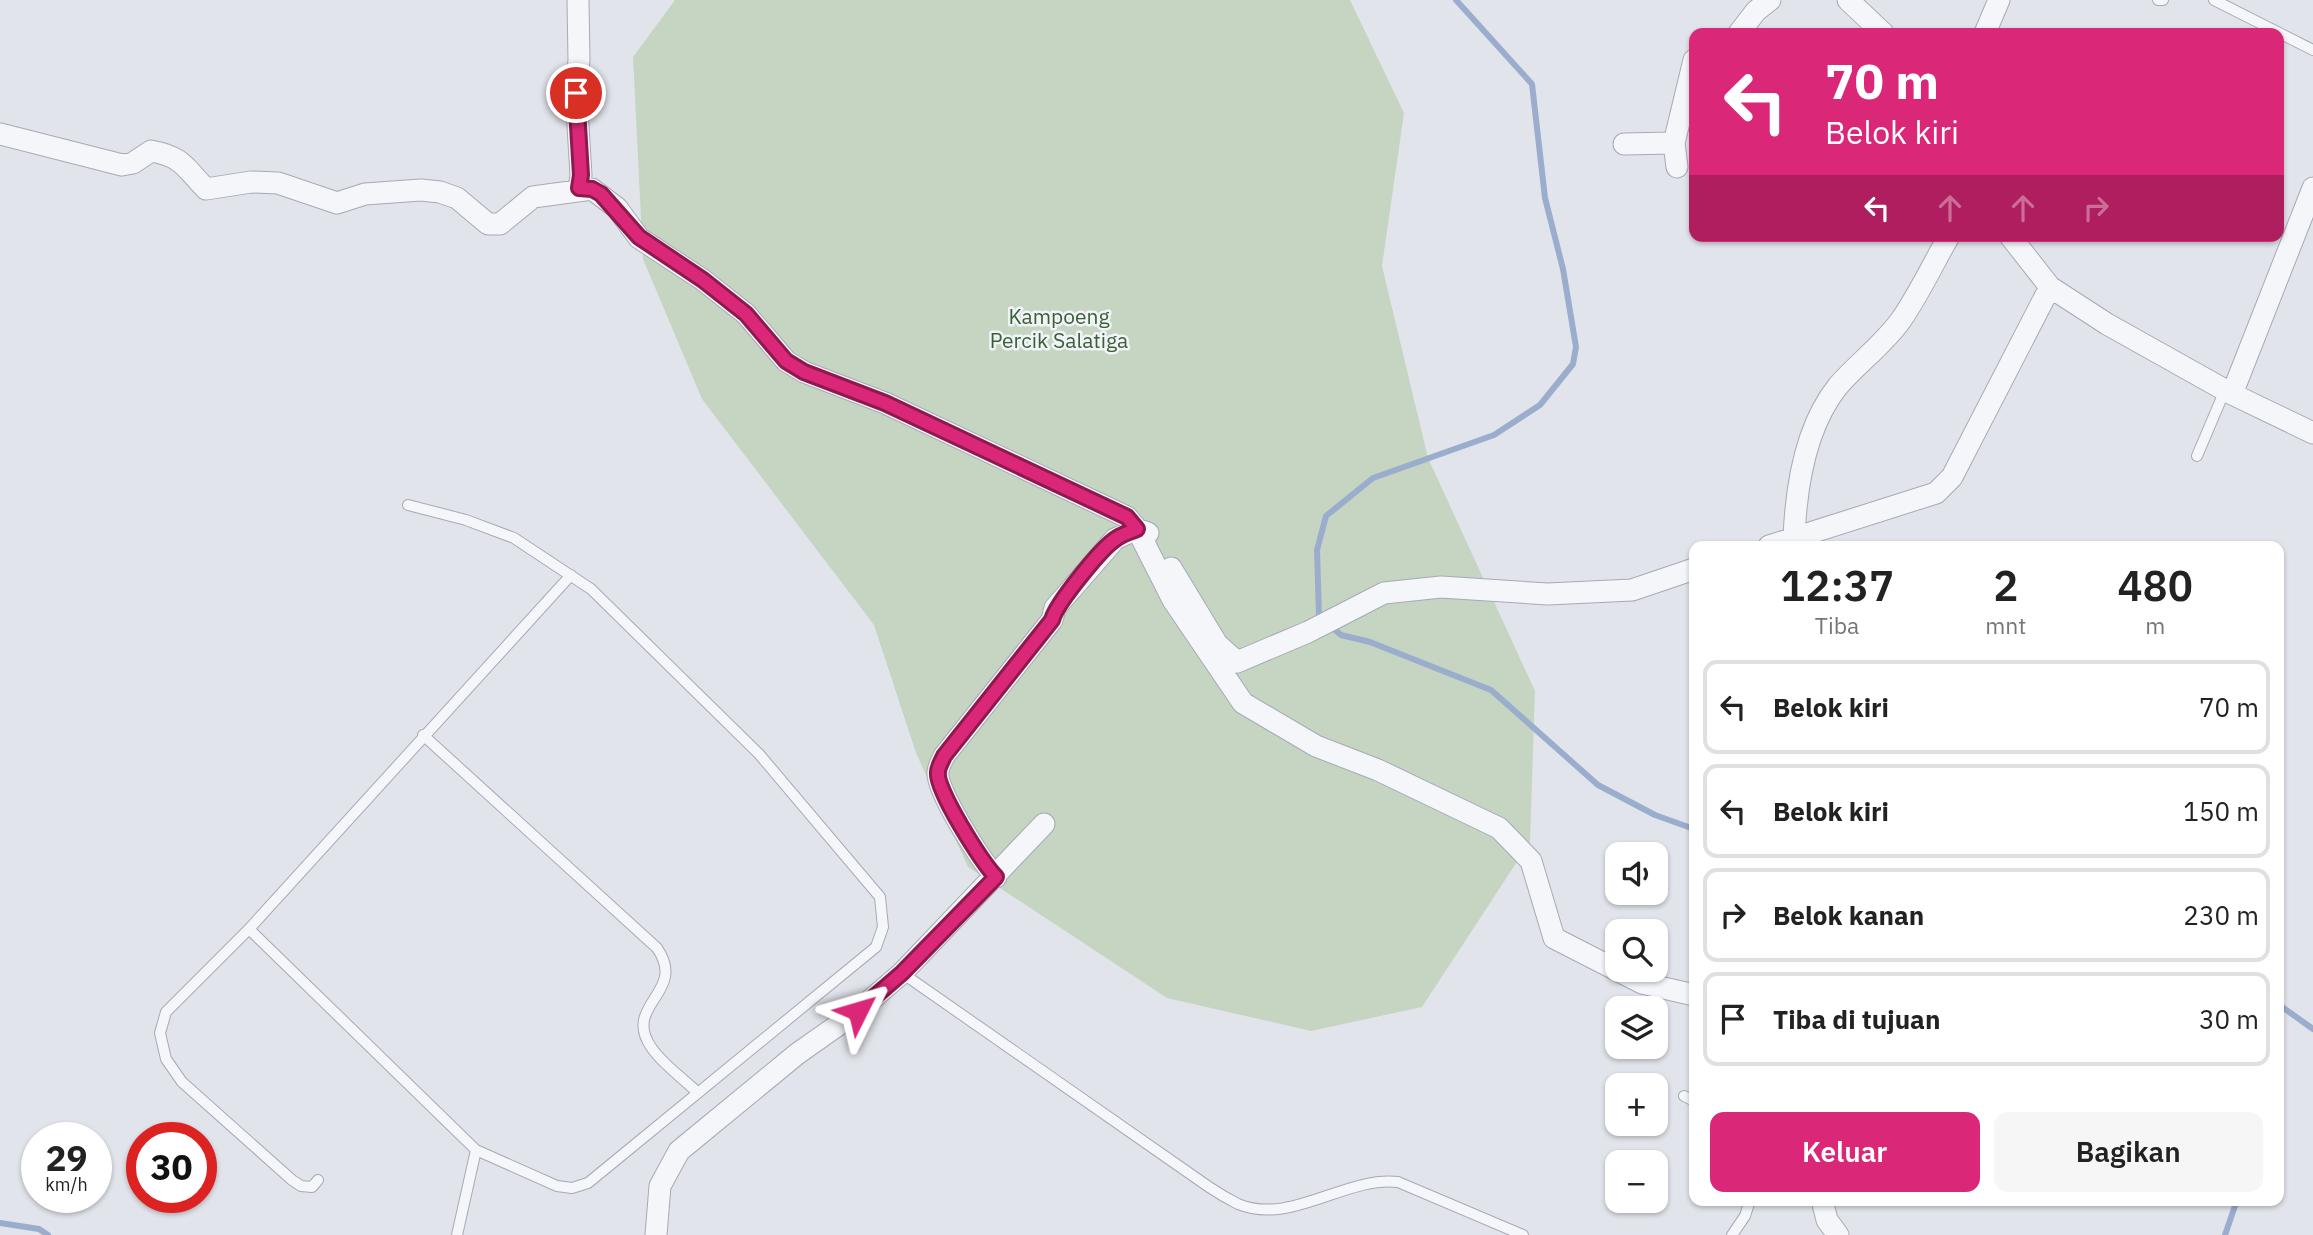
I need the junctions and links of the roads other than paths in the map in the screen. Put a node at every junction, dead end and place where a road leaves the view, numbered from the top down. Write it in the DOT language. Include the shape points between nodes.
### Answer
graph roads {
  1 [pos="578,0"];
  2 [pos="1769,0"];
  3 [pos="1848,0"];
  4 [pos="1999,0"];
  5 [pos="2214,0"];
  6 [pos="1743,28"];
  7 [pos="1878,28"];
  8 [pos="1987,28"];
  9 [pos="2269,28"];
  10 [pos="2284,35"];
  11 [pos="2313,50"];
  12 [pos="1689,81"];
  13 [pos="0,134"];
  14 [pos="1674,143"];
  15 [pos="1624,144"];
  16 [pos="1677,167"];
  17 [pos="579,188"];
  18 [pos="2313,188"];
  19 [pos="1946,242"];
  20 [pos="2015,242"];
  21 [pos="2050,287"];
  22 [pos="2229,392"];
  23 [pos="2313,433"];
  24 [pos="2197,456"];
  25 [pos="408,505"];
  26 [pos="1137,529"];
  27 [pos="1794,538"];
  28 [pos="1785,541"];
  29 [pos="1689,571"];
  30 [pos="571,575"];
  31 [pos="423,736"];
  32 [pos="1044,824"];
  33 [pos="996,877"];
  34 [pos="249,929"];
  35 [pos="902,973"];
  36 [pos="1689,994"];
  37 [pos="698,1093"];
  38 [pos="476,1150"];
  39 [pos="318,1180"];
  40 [pos="1748,1206"];
  41 [pos="457,1235"];
  42 [pos="656,1235"];
  43 [pos="1523,1235"];
  44 [pos="1732,1235"];
  1 -- 17 [label="street"];
  2 -- 6 [label="street"];
  3 -- 7 [label="street"];
  4 -- 8 [label="street"];
  5 -- 9 [label="lane"];
  10 -- 11 [label="lane"];
  12 -- 14 [label="street"];
  13 -- 17 [label="street" via="122,165 151,151 168,155 184,162 206,189 278,183 337,203 365,194 440,192 457,198 488,224 499,223 533,197"];
  14 -- 15 [label="street"];
  14 -- 16 [label="street"];
  17 -- 26 [label="street" via="601,194 639,237 746,314 786,361 1127,517"];
  18 -- 22 [label="street"];
  19 -- 27 [label="street" via="1903,317 1838,387 1821,413 1804,458"];
  20 -- 21 [label="street"];
  21 -- 22 [label="street"];
  21 -- 27 [label="street" via="1952,477 1936,493"];
  22 -- 23 [label="street"];
  22 -- 24 [label="lane"];
  25 -- 30 [label="lane" via="514,538"];
  26 -- 29 [label="street" via="1153,537 1217,643 1237,662 1384,593 1441,587 1548,594 1632,590"];
  26 -- 33 [label="street" via="1115,539 1055,608 1052,620 944,756 937,774 968,839"];
  26 -- 36 [label="street" via="1173,600 1243,704 1315,746 1378,769 1499,828 1531,862 1554,939 1642,983"];
  27 -- 28 [label="street"];
  30 -- 31 [label="lane"];
  30 -- 37 [label="lane" via="591,589 759,754 880,897 883,927 876,947"];
  31 -- 34 [label="lane"];
  31 -- 37 [label="lane" via="657,948 667,962 668,976 647,1008 644,1028 650,1046"];
  32 -- 33 [label="street"];
  33 -- 35 [label="street"];
  34 -- 38 [label="lane"];
  34 -- 39 [label="lane" via="166,1012 160,1033 166,1059 182,1082 292,1180 312,1187"];
  35 -- 42 [label="street" via="679,1151 660,1186"];
  35 -- 43 [label="lane" via="1240,1205 1279,1209 1380,1180 1398,1182"];
  37 -- 38 [label="lane" via="588,1182 572,1188 536,1179"];
  38 -- 41 [label="lane"];
  40 -- 44 [label="lane"];
}
